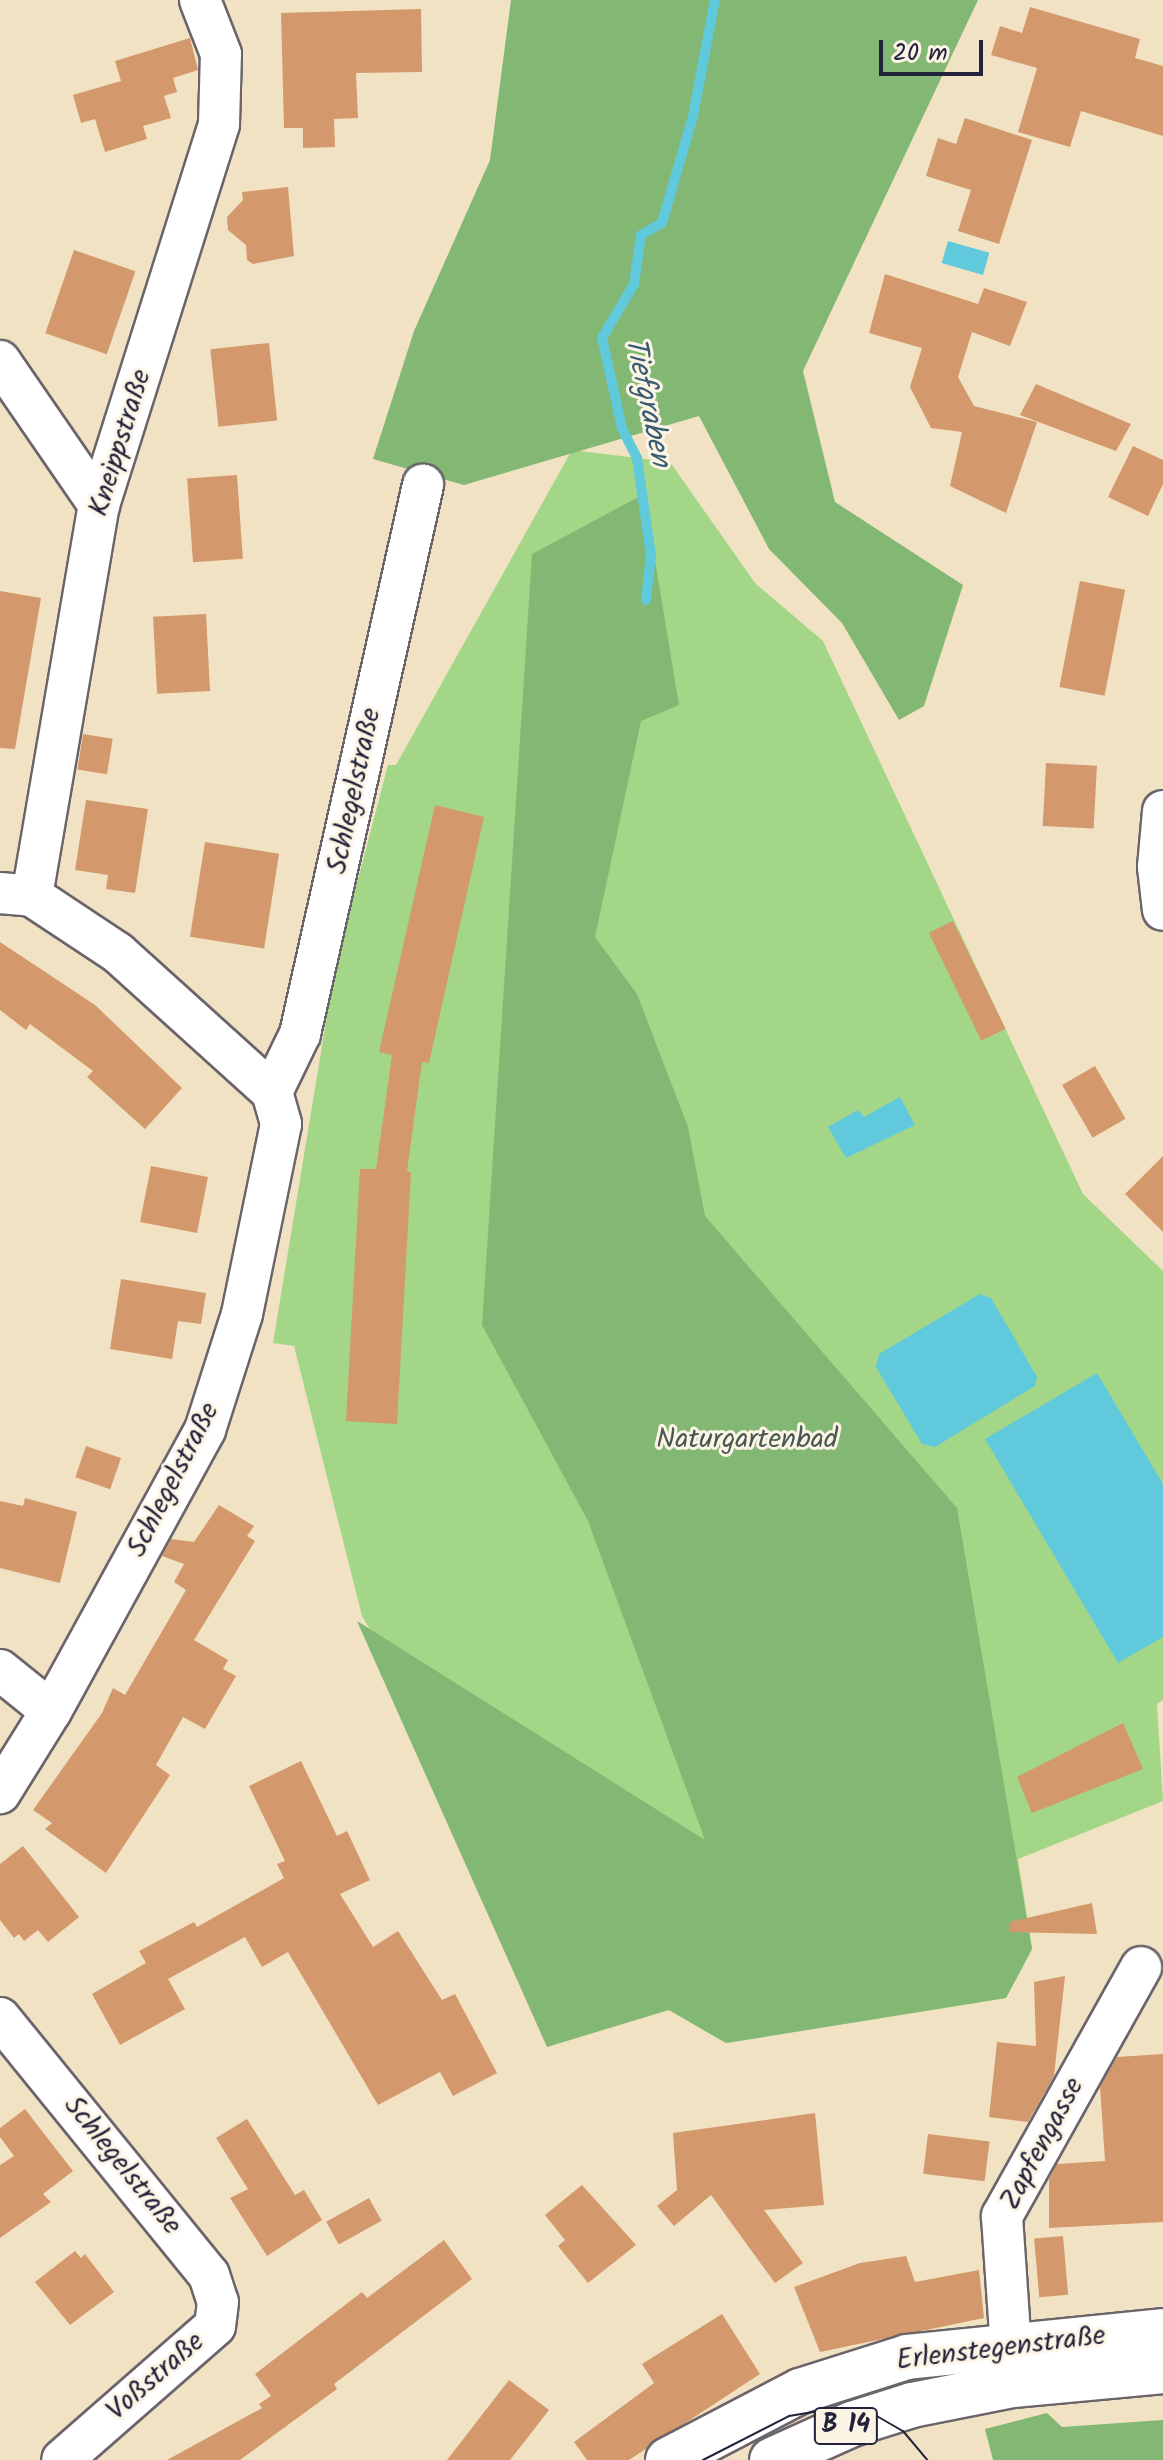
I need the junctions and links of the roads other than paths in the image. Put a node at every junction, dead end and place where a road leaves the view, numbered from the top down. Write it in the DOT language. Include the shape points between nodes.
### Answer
graph roads {
  1 [pos="200,0"];
  2 [pos="0,361"];
  3 [pos="423,485"];
  4 [pos="99,505"];
  5 [pos="1163,811"];
  6 [pos="16,895"];
  7 [pos="1163,910"];
  8 [pos="272,1092"];
  9 [pos="0,1670"];
  10 [pos="51,1711"];
  11 [pos="0,1793"];
  12 [pos="1141,1967"];
  13 [pos="0,2018"];
  14 [pos="215,2326"];
  15 [pos="1163,2331"];
  16 [pos="1011,2364"];
  17 [pos="1163,2371"];
  18 [pos="62,2460"];
  19 [pos="668,2460"];
  20 [pos="772,2460"];
  1 -- 4 [label="street, Kneippstraße" via="221,54 219,124"];
  2 -- 4 [label="street"];
  3 -- 8 [label="street, Schlegelstraße" via="300,1034"];
  4 -- 6 [label="street, Kneippstraße"];
  5 -- 7 [label="street" via="1158,867"];
  6 -- 8 [label="street" via="118,953"];
  8 -- 10 [label="street, Schlegelstraße" via="281,1124 230,1360 205,1430"];
  9 -- 10 [label="street"];
  10 -- 11 [label="street, Schlegelstraße"];
  12 -- 16 [label="street, Zapfengasse" via="1002,2216"];
  13 -- 14 [label="street, Schlegelstraße" via="209,2275 218,2302"];
  14 -- 18 [label="street, Voßstraße"];
  15 -- 16 [label="main road, Erlenstegenstraße / B 14"];
  16 -- 17 [label="main road, Erlenstegenstraße / B 14"];
  16 -- 19 [label="main road, Erlenstegenstraße / B 14" via="917,2355 834,2379"];
  16 -- 20 [label="main road, Erlenstegenstraße / B 14"];
}
